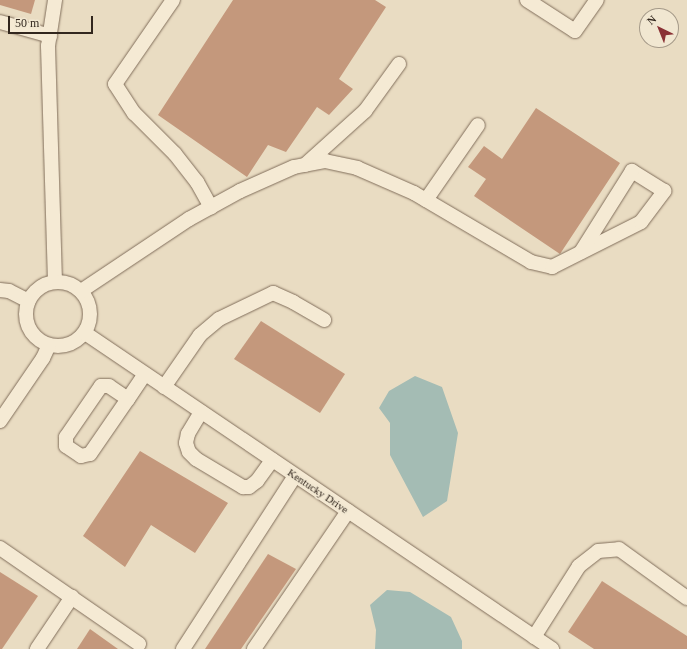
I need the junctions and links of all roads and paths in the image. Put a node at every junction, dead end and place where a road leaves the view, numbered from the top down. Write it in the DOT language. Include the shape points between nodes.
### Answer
graph roads {
  1 [pos="55,0"];
  2 [pos="173,0"];
  3 [pos="527,0"];
  4 [pos="597,0"];
  5 [pos="0,22"];
  6 [pos="50,36"];
  7 [pos="399,64"];
  8 [pos="478,125"];
  9 [pos="305,165"];
  10 [pos="426,200"];
  11 [pos="210,207"];
  12 [pos="581,252"];
  13 [pos="55,282"];
  14 [pos="0,290"];
  15 [pos="81,291"];
  16 [pos="29,301"];
  17 [pos="324,320"];
  18 [pos="84,333"];
  19 [pos="49,345"];
  20 [pos="145,374"];
  21 [pos="164,387"];
  22 [pos="128,399"];
  23 [pos="201,412"];
  24 [pos="0,421"];
  25 [pos="272,460"];
  26 [pos="294,476"];
  27 [pos="348,511"];
  28 [pos="0,548"];
  29 [pos="72,598"];
  30 [pos="687,598"];
  31 [pos="534,637"];
  32 [pos="139,644"];
  33 [pos="37,649"];
  34 [pos="183,649"];
  35 [pos="254,649"];
  36 [pos="552,649"];
  1 -- 6 [label="street"];
  2 -- 11 [label="street" via="115,84 134,113 175,154 197,182"];
  3 -- 4 [label="street" via="575,31"];
  5 -- 6 [label="street"];
  6 -- 13 [label="street" via="48,46"];
  7 -- 9 [label="street" via="365,111"];
  8 -- 10 [label="street"];
  9 -- 10 [label="street" via="325,162 357,168"];
  9 -- 11 [label="street" via="294,167"];
  10 -- 12 [label="street" via="531,262 552,267"];
  11 -- 15 [label="street"];
  12 -- 12 [label="street" via="632,171 664,191 641,222"];
  13 -- 15 [label="street"];
  13 -- 16 [label="street" via="44,285"];
  14 -- 16 [label="street" via="9,291"];
  15 -- 18 [label="street" via="88,300 91,312 90,323"];
  16 -- 19 [label="street" via="26,311 29,327 39,340"];
  17 -- 21 [label="street" via="294,302 272,293 219,319 200,335"];
  18 -- 19 [label="street" via="75,342 62,347"];
  18 -- 20 [label="street, Kentucky Drive"];
  19 -- 24 [label="street" via="43,358"];
  20 -- 21 [label="street, Kentucky Drive"];
  20 -- 22 [label="street"];
  21 -- 23 [label="street, Kentucky Drive"];
  22 -- 22 [label="street" via="90,454 81,456 66,446 66,437 101,386 109,386"];
  23 -- 25 [label="street, Kentucky Drive"];
  23 -- 25 [label="street" via="188,434 186,443 189,452 196,459 243,487 249,487 257,481"];
  25 -- 26 [label="street, Kentucky Drive"];
  26 -- 27 [label="street, Kentucky Drive"];
  26 -- 34 [label="street"];
  27 -- 31 [label="street, Kentucky Drive"];
  27 -- 35 [label="street"];
  28 -- 29 [label="street"];
  29 -- 32 [label="street"];
  29 -- 33 [label="street"];
  30 -- 31 [label="street" via="619,549 598,551 579,566"];
  31 -- 36 [label="street, Kentucky Drive"];
}
